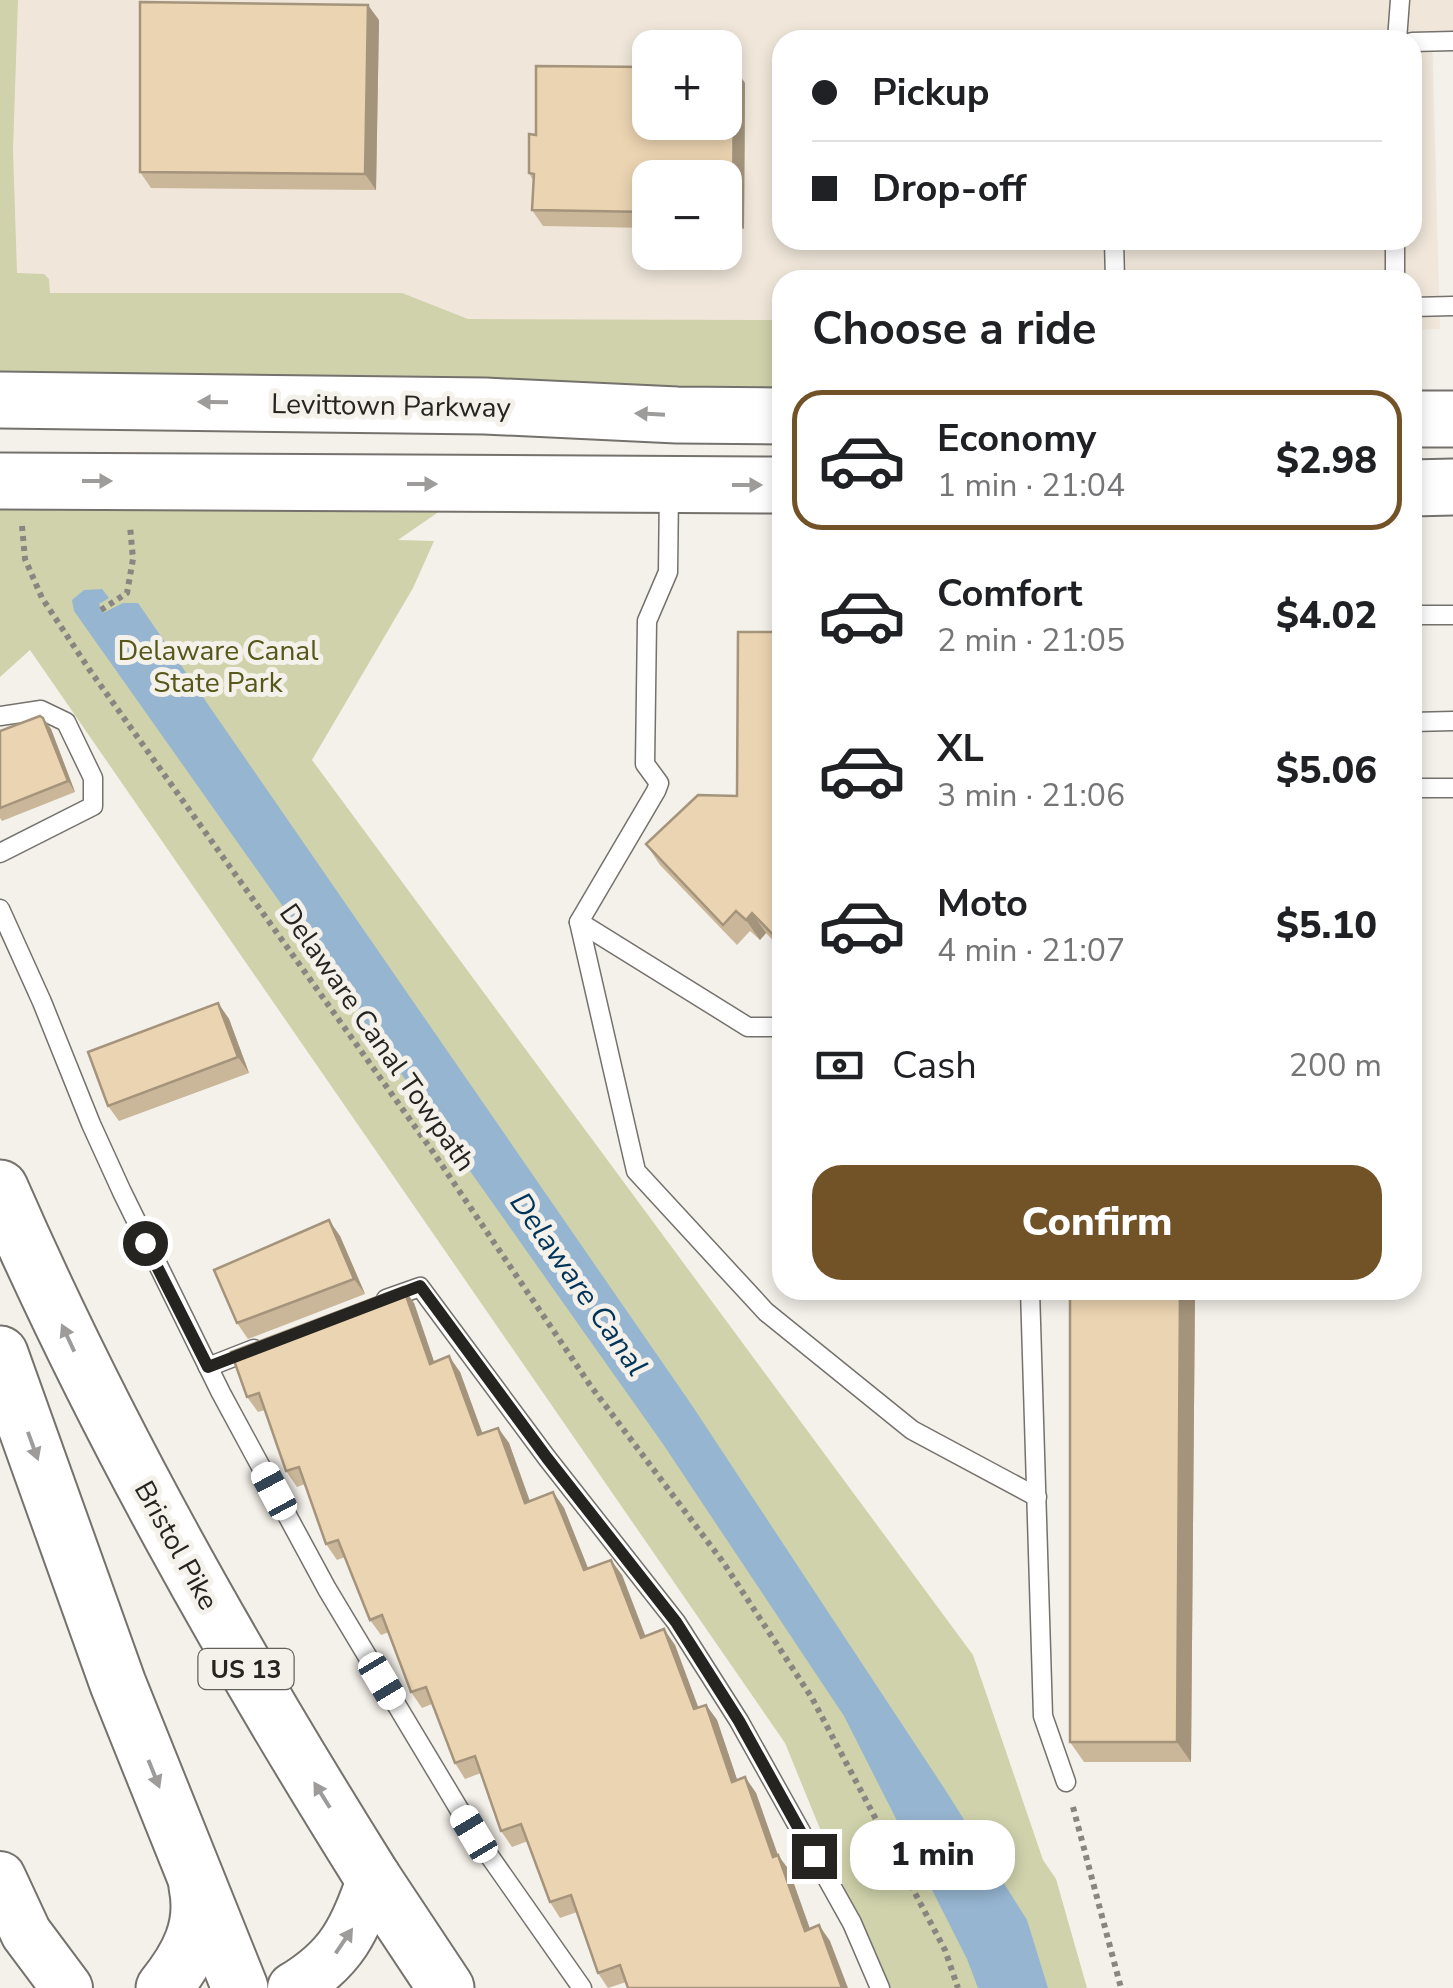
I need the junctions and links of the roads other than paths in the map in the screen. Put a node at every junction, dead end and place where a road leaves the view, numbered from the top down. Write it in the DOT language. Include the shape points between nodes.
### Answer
graph roads {
  1 [pos="1400,0"];
  2 [pos="1398,30"];
  3 [pos="1453,41"];
  4 [pos="1422,42"];
  5 [pos="1453,306"];
  6 [pos="1422,307"];
  7 [pos="0,400"];
  8 [pos="772,416"];
  9 [pos="1422,419"];
  10 [pos="1453,419"];
  11 [pos="669,484"];
  12 [pos="772,485"];
  13 [pos="1453,487"];
  14 [pos="1422,488"];
  15 [pos="10,499"];
  16 [pos="1422,615"];
  17 [pos="1453,615"];
  18 [pos="0,716"];
  19 [pos="1453,721"];
  20 [pos="1422,722"];
  21 [pos="1422,788"];
  22 [pos="1453,788"];
  23 [pos="0,853"];
  24 [pos="0,909"];
  25 [pos="579,922"];
  26 [pos="772,1027"];
  27 [pos="0,1188"];
  28 [pos="1030,1300"];
  29 [pos="367,1307"];
  30 [pos="279,1340"];
  31 [pos="0,1354"];
  32 [pos="208,1367"];
  33 [pos="1037,1498"];
  34 [pos="1066,1782"];
  35 [pos="195,1873"];
  36 [pos="0,1877"];
  37 [pos="373,1878"];
  38 [pos="67,1988"];
  39 [pos="164,1988"];
  40 [pos="240,1988"];
  41 [pos="294,1988"];
  42 [pos="446,1988"];
  43 [pos="582,1988"];
  44 [pos="880,1988"];
  1 -- 2 [label="lane"];
  3 -- 4 [label="lane"];
  5 -- 6 [label="lane"];
  8 -- 7 [label="main road, Levittown Parkway, one-way"];
  9 -- 10 [label="main road"];
  11 -- 12 [label="main road, one-way"];
  15 -- 11 [label="main road, one-way"];
  11 -- 25 [label="lane" via="668,572 647,621 645,764 659,783"];
  13 -- 14 [label="main road"];
  16 -- 17 [label="lane"];
  18 -- 23 [label="lane" via="41,710 66,722 93,778 94,806"];
  19 -- 20 [label="lane"];
  21 -- 22 [label="lane"];
  24 -- 32 [label="lane" via="91,1124"];
  25 -- 26 [label="lane" via="748,1026"];
  25 -- 33 [label="lane" via="636,1171 766,1312 912,1430"];
  37 -- 27 [label="main road, Bristol Pike / US 13, one-way" via="128,1456"];
  28 -- 33 [label="lane"];
  29 -- 44 [label="lane" via="420,1286 676,1622 739,1721"];
  30 -- 32 [label="lane"];
  31 -- 35 [label="main road, one-way" via="118,1684"];
  32 -- 43 [label="lane" via="327,1590 474,1834"];
  33 -- 34 [label="lane" via="1043,1716"];
  35 -- 39 [label="main road" via="202,1907 195,1937"];
  35 -- 40 [label="main road"];
  36 -- 38 [label="main road" via="26,1933"];
  41 -- 37 [label="main road, one-way" via="347,1940"];
  37 -- 42 [label="main road, Bristol Pike / US 13"];
}
